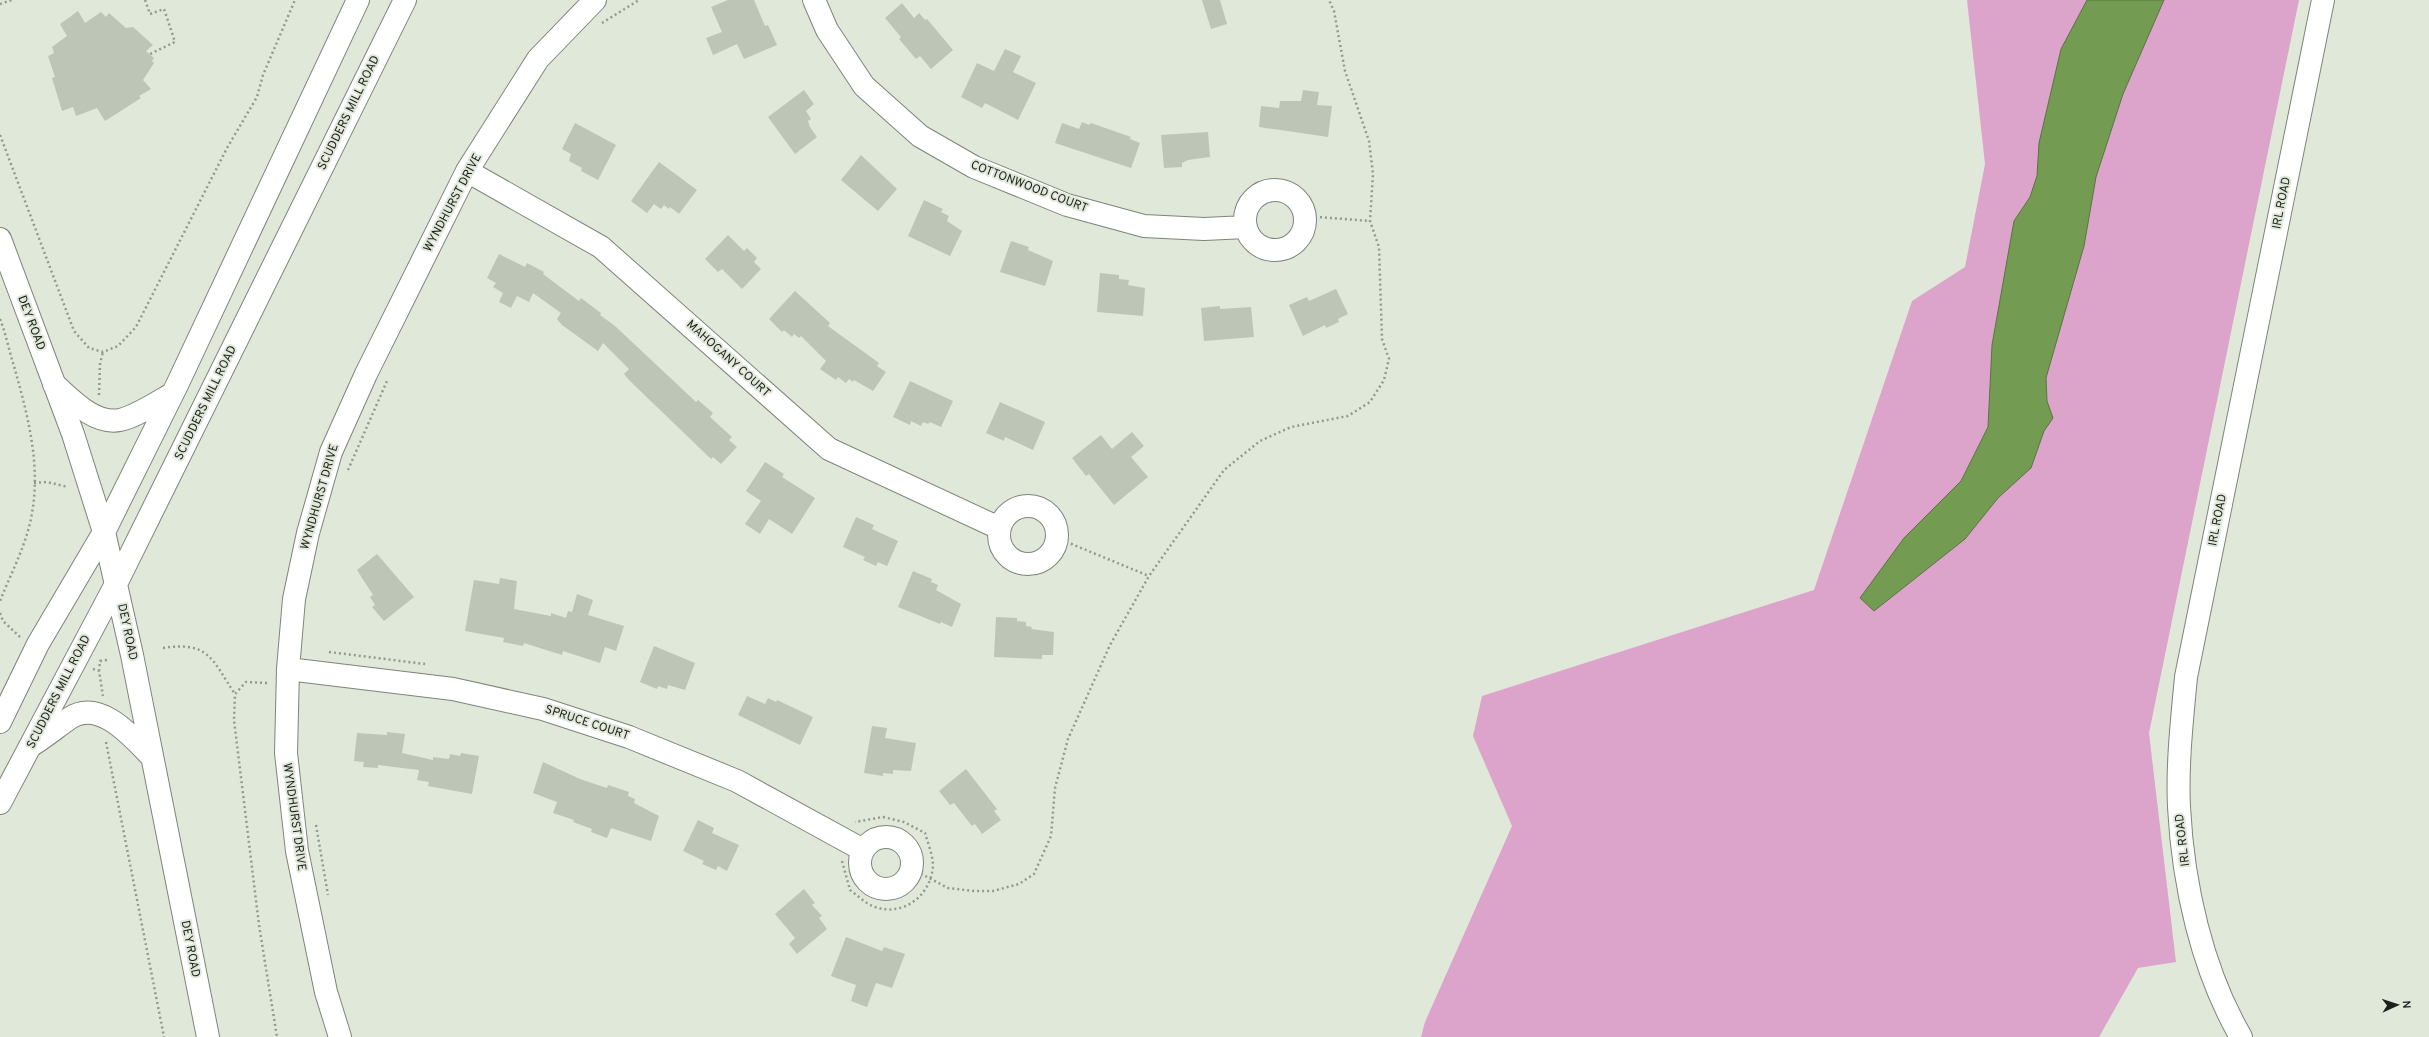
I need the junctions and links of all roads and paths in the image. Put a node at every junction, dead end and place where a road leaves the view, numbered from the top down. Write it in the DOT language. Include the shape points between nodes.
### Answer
graph roads {
  1 [pos="12,0"];
  2 [pos="145,0"];
  3 [pos="295,0"];
  4 [pos="358,0"];
  5 [pos="405,0"];
  6 [pos="595,0"];
  7 [pos="639,0"];
  8 [pos="814,0"];
  9 [pos="1329,0"];
  10 [pos="2323,0"];
  11 [pos="0,4"];
  12 [pos="597,27"];
  13 [pos="150,54"];
  14 [pos="0,135"];
  15 [pos="467,171"];
  16 [pos="1305,216"];
  17 [pos="1370,221"];
  18 [pos="1246,227"];
  19 [pos="0,239"];
  20 [pos="5,272"];
  21 [pos="0,319"];
  22 [pos="103,352"];
  23 [pos="387,379"];
  24 [pos="54,384"];
  25 [pos="172,394"];
  26 [pos="99,399"];
  27 [pos="346,475"];
  28 [pos="34,483"];
  29 [pos="69,487"];
  30 [pos="999,528"];
  31 [pos="104,532"];
  32 [pos="1057,538"];
  33 [pos="1149,576"];
  34 [pos="116,584"];
  35 [pos="0,601"];
  36 [pos="0,613"];
  37 [pos="27,639"];
  38 [pos="163,648"];
  39 [pos="325,652"];
  40 [pos="107,660"];
  41 [pos="428,665"];
  42 [pos="94,669"];
  43 [pos="99,671"];
  44 [pos="287,677"];
  45 [pos="235,694"];
  46 [pos="104,698"];
  47 [pos="0,722"];
  48 [pos="104,735"];
  49 [pos="32,746"];
  50 [pos="152,757"];
  51 [pos="0,803"];
  52 [pos="315,818"];
  53 [pos="851,822"];
  54 [pos="863,850"];
  55 [pos="841,857"];
  56 [pos="921,874"];
  57 [pos="329,900"];
  58 [pos="164,1037"];
  59 [pos="208,1037"];
  60 [pos="277,1037"];
  61 [pos="340,1037"];
  62 [pos="2241,1037"];
  1 -- 11 [label="path"];
  2 -- 13 [label="path" via="150,14 164,9 175,42"];
  3 -- 22 [label="path" via="263,76 257,97 227,148 136,327 118,346"];
  4 -- 25 [label="street"];
  5 -- 34 [label="street, SCUDDERS MILL ROAD"];
  6 -- 15 [label="street, WYNDHURST DRIVE" via="538,59"];
  7 -- 12 [label="path"];
  8 -- 18 [label="street, COTTONWOOD COURT" via="826,30 864,86 920,136 974,167 1067,205 1144,226 1204,229"];
  9 -- 17 [label="path" via="1334,11 1345,71 1369,141 1372,174"];
  10 -- 62 [label="street, IRL ROAD" via="2186,677 2180,745 2180,815 2185,863 2213,977"];
  14 -- 22 [label="path" via="74,331 89,348"];
  15 -- 30 [label="street, MAHOGANY COURT" via="601,247 829,449"];
  15 -- 44 [label="street, WYNDHURST DRIVE" via="366,374 331,452 308,533 294,599"];
  16 -- 17 [label="path"];
  16 -- 18 [label="street" via="1299,238 1285,248 1274,250 1261,246"];
  16 -- 18 [label="street" via="1298,200 1290,193 1268,190 1250,204"];
  17 -- 33 [label="path" via="1379,247 1382,339 1389,359 1381,386 1370,402 1348,416 1291,427 1260,441 1230,465"];
  19 -- 20 [label="street, DEY ROAD"];
  20 -- 24 [label="street, DEY ROAD"];
  21 -- 28 [label="path" via="27,413"];
  22 -- 26 [label="path"];
  23 -- 27 [label="path"];
  24 -- 25 [label="street" via="96,417 119,420"];
  24 -- 31 [label="street, DEY ROAD"];
  25 -- 31 [label="street"];
  28 -- 29 [label="path" via="47,482"];
  28 -- 35 [label="path" via="32,513 19,556"];
  30 -- 32 [label="street" via="1009,512 1024,506 1034,506 1051,516 1056,526"];
  30 -- 32 [label="street" via="1001,546 1009,557 1026,564 1044,559 1052,552"];
  31 -- 34 [label="street, DEY ROAD"];
  31 -- 47 [label="street" via="38,644"];
  32 -- 33 [label="path"];
  33 -- 56 [label="path" via="1110,644 1068,739 1055,788 1051,836 1034,874 1019,884 993,891 948,888"];
  34 -- 49 [label="street, SCUDDERS MILL ROAD"];
  34 -- 50 [label="street, DEY ROAD"];
  36 -- 37 [label="path" via="2,621 19,636"];
  38 -- 45 [label="path" via="180,646 200,649 212,659"];
  39 -- 41 [label="path"];
  40 -- 43 [label="path" via="100,661"];
  42 -- 43 [label="path"];
  43 -- 46 [label="path"];
  44 -- 45 [label="path" via="246,682"];
  44 -- 54 [label="street, SPRUCE COURT" via="453,690 543,709 629,737 737,781"];
  44 -- 61 [label="street, WYNDHURST DRIVE" via="286,754 297,851 326,992"];
  45 -- 60 [label="path" via="234,720 245,825 258,925"];
  48 -- 58 [label="path"];
  49 -- 50 [label="street" via="71,717 93,713 104,716 126,731"];
  49 -- 51 [label="street, SCUDDERS MILL ROAD"];
  50 -- 59 [label="street, DEY ROAD"];
  52 -- 57 [label="path"];
  53 -- 56 [label="path" via="883,817 904,822 925,833 933,865"];
  54 -- 56 [label="street" via="875,839 887,836 900,840"];
  54 -- 56 [label="street" via="861,869 872,885 885,889 894,888"];
  55 -- 56 [label="path" via="850,890 875,907 902,909 924,894"];
}
